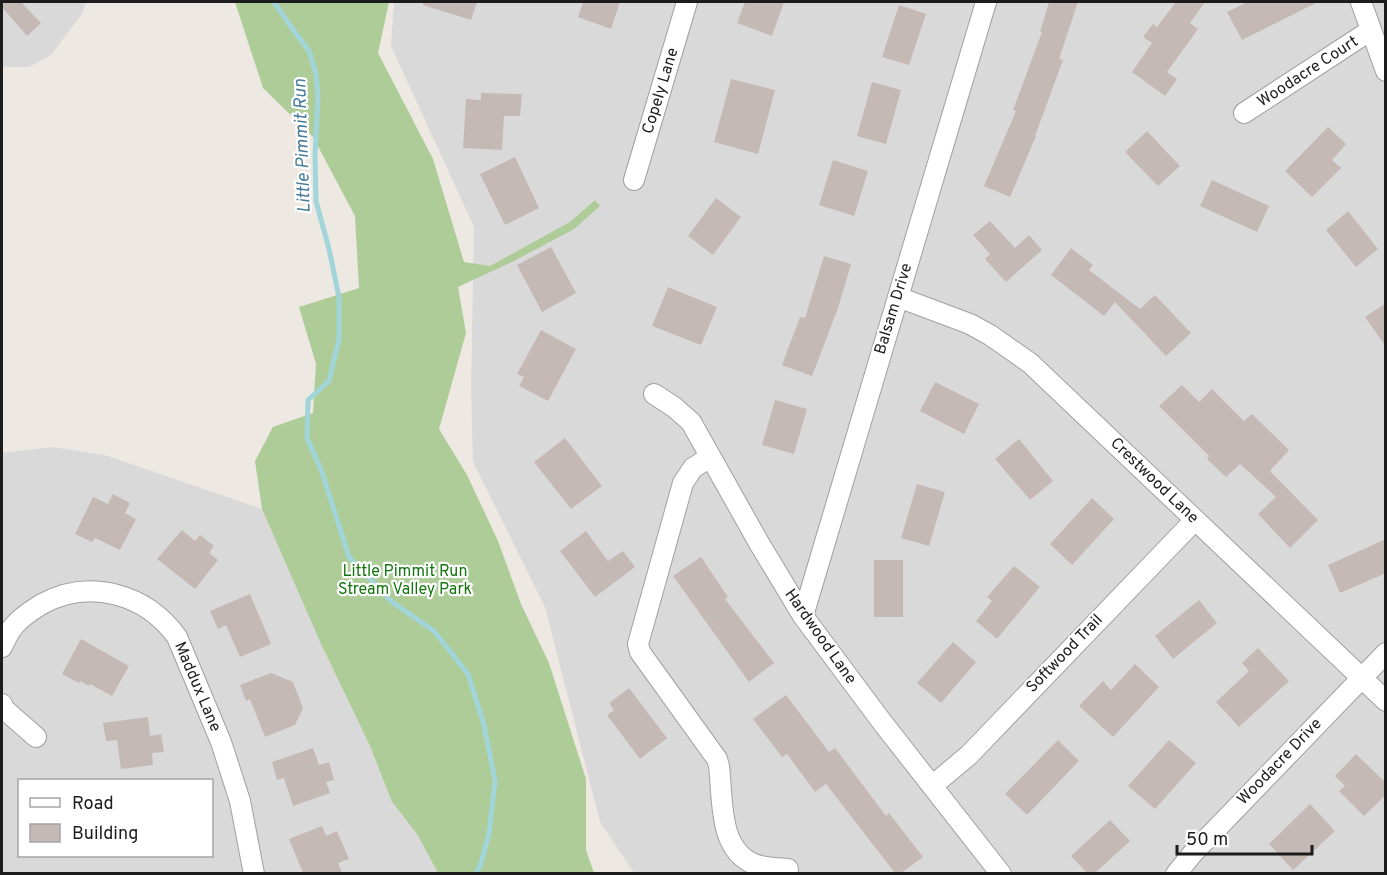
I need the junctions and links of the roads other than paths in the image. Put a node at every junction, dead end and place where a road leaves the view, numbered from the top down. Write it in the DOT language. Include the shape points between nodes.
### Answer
graph roads {
  1 [pos="687,2"];
  2 [pos="986,2"];
  3 [pos="1361,2"];
  4 [pos="1371,30"];
  5 [pos="1386,71"];
  6 [pos="1244,113"];
  7 [pos="634,180"];
  8 [pos="898,297"];
  9 [pos="654,394"];
  10 [pos="710,457"];
  11 [pos="1195,520"];
  12 [pos="803,616"];
  13 [pos="2,647"];
  14 [pos="1386,653"];
  15 [pos="1361,678"];
  16 [pos="1386,701"];
  17 [pos="2,704"];
  18 [pos="36,737"];
  19 [pos="932,786"];
  20 [pos="788,869"];
  21 [pos="254,873"];
  22 [pos="1001,873"];
  23 [pos="1176,873"];
  1 -- 7 [label="street, Copely Lane"];
  2 -- 8 [label="street, Balsam Drive"];
  3 -- 4 [label="street"];
  4 -- 5 [label="street"];
  4 -- 6 [label="street, Woodacre Court"];
  8 -- 11 [label="street, Crestwood Lane" via="970,324 1010,347"];
  8 -- 12 [label="street, Balsam Drive"];
  9 -- 10 [label="street, Hardwood Lane" via="691,422"];
  10 -- 12 [label="street, Hardwood Lane"];
  10 -- 20 [label="street" via="693,468 683,483 638,644 717,759 726,831 735,850 757,866"];
  11 -- 15 [label="street, Crestwood Lane"];
  11 -- 19 [label="street, Softwood Trail" via="969,755"];
  12 -- 19 [label="street, Hardwood Lane"];
  13 -- 21 [label="street, Maddux Lane" via="13,627 32,610 54,598 80,592 103,591 128,597 169,626 221,742 240,801"];
  14 -- 15 [label="street, Woodacre Drive"];
  15 -- 16 [label="street, Crestwood Lane"];
  15 -- 23 [label="street, Woodacre Drive"];
  17 -- 18 [label="street"];
  19 -- 22 [label="street, Hardwood Lane"];
}
